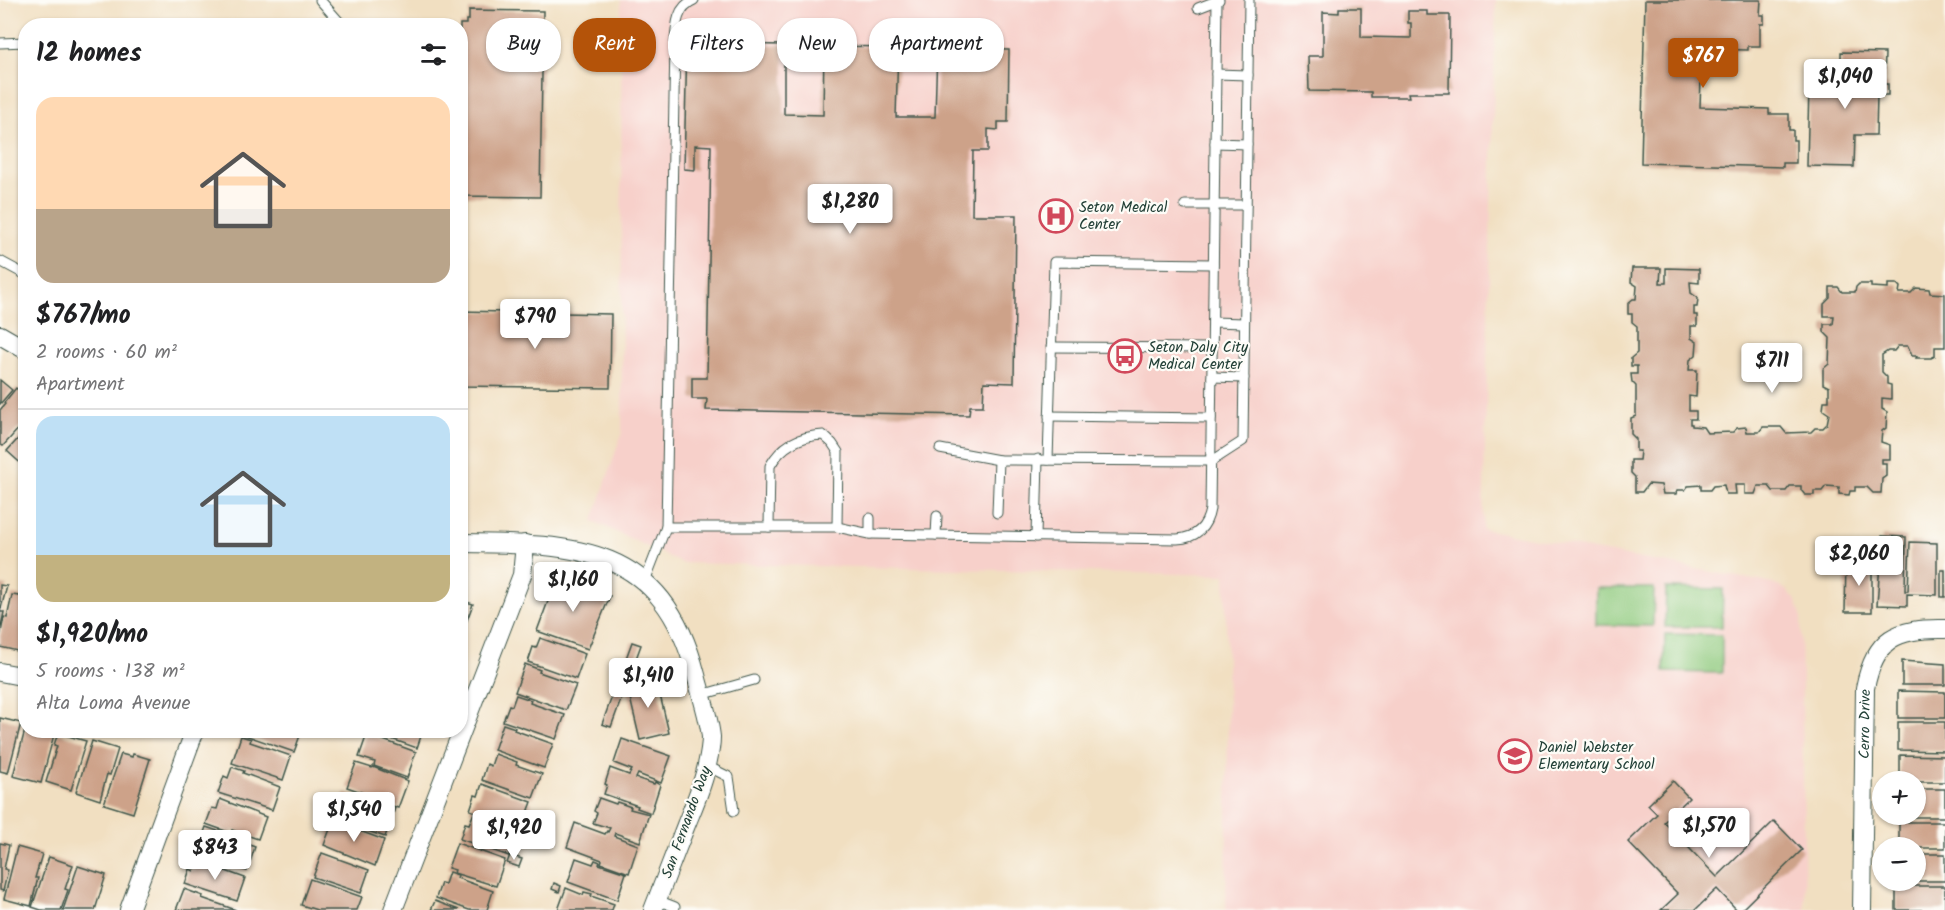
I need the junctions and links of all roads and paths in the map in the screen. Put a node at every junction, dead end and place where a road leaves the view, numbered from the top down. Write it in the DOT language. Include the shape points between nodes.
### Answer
graph roads {
  1 [pos="320,0"];
  2 [pos="694,0"];
  3 [pos="1218,0"];
  4 [pos="1249,0"];
  5 [pos="1198,8"];
  6 [pos="334,18"];
  7 [pos="18,42"];
  8 [pos="0,43"];
  9 [pos="1216,74"];
  10 [pos="1248,75"];
  11 [pos="1215,143"];
  12 [pos="1247,144"];
  13 [pos="1185,205"];
  14 [pos="1214,205"];
  15 [pos="1246,205"];
  16 [pos="0,261"];
  17 [pos="1213,264"];
  18 [pos="18,270"];
  19 [pos="1213,322"];
  20 [pos="1244,323"];
  21 [pos="0,334"];
  22 [pos="18,345"];
  23 [pos="1051,347"];
  24 [pos="1212,348"];
  25 [pos="1212,377"];
  26 [pos="1244,378"];
  27 [pos="1049,416"];
  28 [pos="1211,417"];
  29 [pos="940,449"];
  30 [pos="999,460"];
  31 [pos="1043,460"];
  32 [pos="1212,460"];
  33 [pos="997,513"];
  34 [pos="937,516"];
  35 [pos="870,518"];
  36 [pos="666,527"];
  37 [pos="769,527"];
  38 [pos="837,527"];
  39 [pos="870,534"];
  40 [pos="936,535"];
  41 [pos="1036,537"];
  42 [pos="468,543"];
  43 [pos="525,544"];
  44 [pos="645,581"];
  45 [pos="1945,629"];
  46 [pos="0,672"];
  47 [pos="18,675"];
  48 [pos="754,680"];
  49 [pos="701,695"];
  50 [pos="468,715"];
  51 [pos="192,738"];
  52 [pos="459,738"];
  53 [pos="707,766"];
  54 [pos="734,811"];
  55 [pos="655,905"];
  56 [pos="675,907"];
  57 [pos="129,910"];
  58 [pos="393,910"];
  59 [pos="1862,910"];
  1 -- 6 [label="lane"];
  2 -- 36 [label="lane" via="680,14 675,44"];
  3 -- 5 [label="lane"];
  3 -- 9 [label="lane"];
  4 -- 10 [label="lane"];
  7 -- 8 [label="lane"];
  9 -- 10 [label="lane"];
  9 -- 11 [label="lane"];
  10 -- 12 [label="lane"];
  11 -- 12 [label="lane"];
  11 -- 14 [label="lane"];
  12 -- 15 [label="lane"];
  13 -- 14 [label="lane"];
  14 -- 15 [label="lane"];
  14 -- 17 [label="lane"];
  15 -- 20 [label="lane"];
  16 -- 18 [label="lane"];
  17 -- 19 [label="lane"];
  17 -- 23 [label="lane" via="1054,262"];
  19 -- 20 [label="lane"];
  19 -- 24 [label="lane"];
  20 -- 26 [label="lane"];
  21 -- 22 [label="street"];
  23 -- 24 [label="lane"];
  23 -- 27 [label="lane"];
  24 -- 25 [label="lane"];
  25 -- 26 [label="lane"];
  25 -- 28 [label="lane"];
  26 -- 32 [label="lane" via="1243,441"];
  27 -- 28 [label="lane"];
  27 -- 31 [label="lane"];
  28 -- 32 [label="lane"];
  29 -- 30 [label="lane"];
  30 -- 31 [label="lane"];
  30 -- 33 [label="lane"];
  31 -- 32 [label="lane"];
  31 -- 41 [label="lane"];
  32 -- 41 [label="lane" via="1209,516 1204,527 1192,536"];
  34 -- 40 [label="lane"];
  35 -- 39 [label="lane"];
  36 -- 37 [label="lane"];
  36 -- 44 [label="lane"];
  37 -- 38 [label="lane"];
  37 -- 38 [label="lane" via="770,466 775,457 797,440 823,435 838,452"];
  38 -- 39 [label="lane"];
  39 -- 40 [label="lane"];
  40 -- 41 [label="lane"];
  42 -- 43 [label="street, San Fernando Way"];
  43 -- 44 [label="street, San Fernando Way" via="598,555"];
  43 -- 50 [label="street" via="522,575"];
  44 -- 49 [label="street, San Fernando Way" via="678,624"];
  45 -- 59 [label="street, Cerro Drive" via="1920,629 1899,635 1880,647 1869,666 1865,688"];
  46 -- 47 [label="street"];
  48 -- 49 [label="lane"];
  49 -- 53 [label="street, San Fernando Way" via="711,739"];
  51 -- 57 [label="street"];
  52 -- 58 [label="street"];
  53 -- 54 [label="lane" via="729,777"];
  53 -- 55 [label="street, San Fernando Way"];
  55 -- 56 [label="lane"];
}
